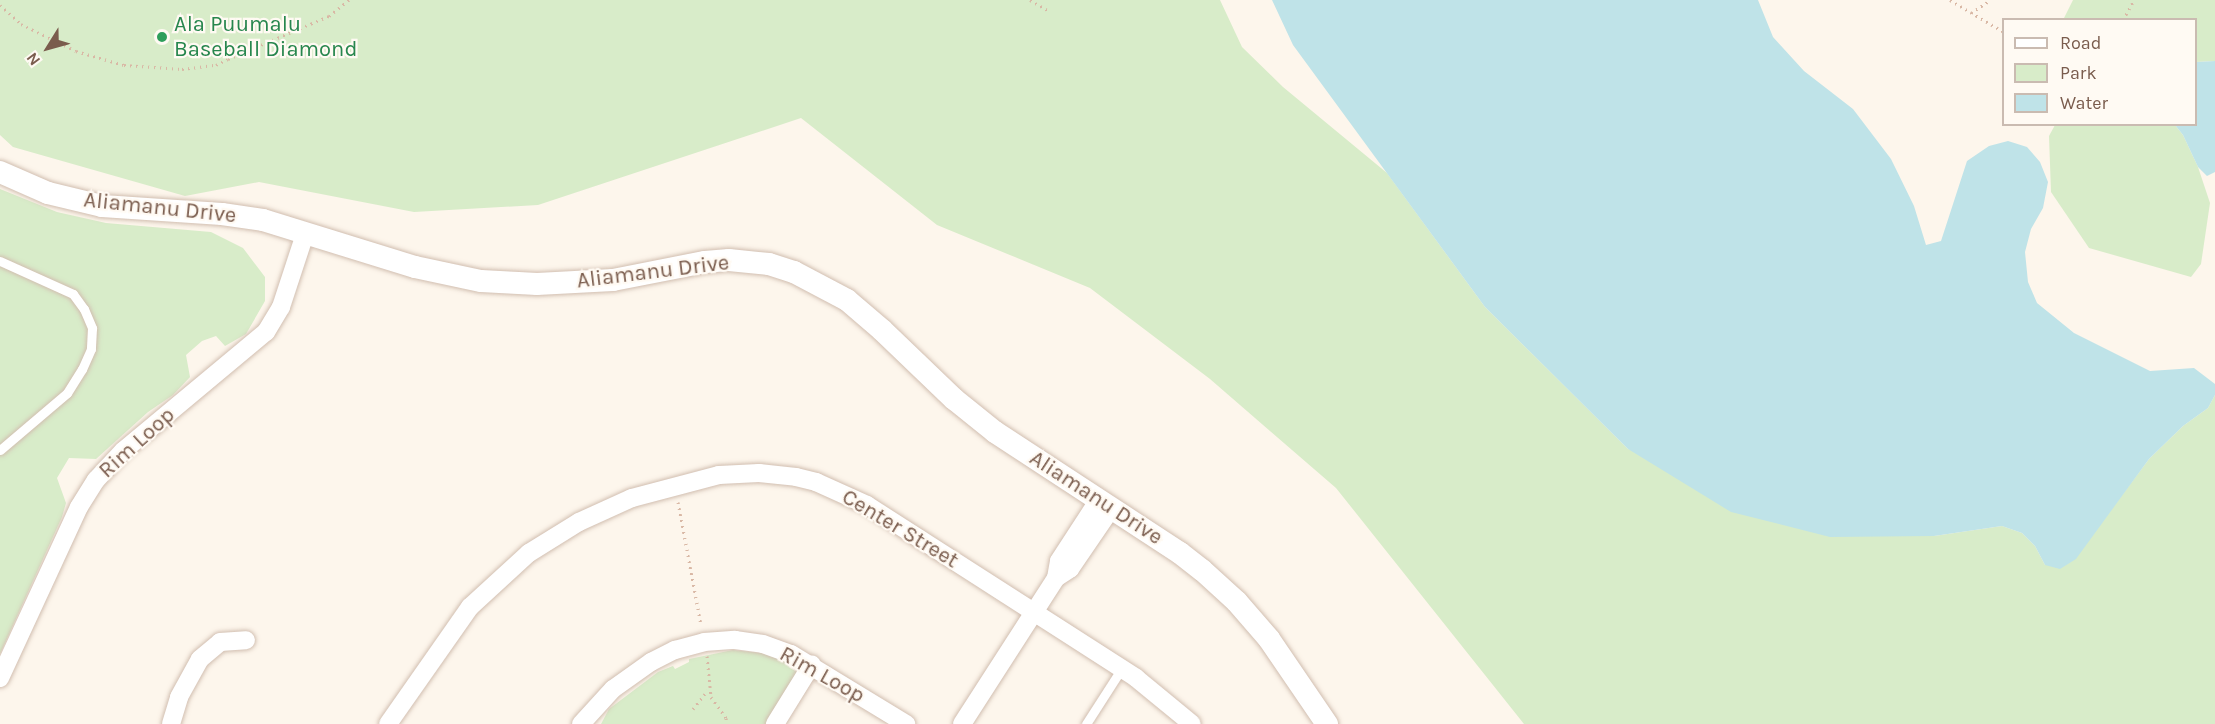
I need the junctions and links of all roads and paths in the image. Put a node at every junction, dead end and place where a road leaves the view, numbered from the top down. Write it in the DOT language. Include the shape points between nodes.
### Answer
graph roads {
  1 [pos="349,0"];
  2 [pos="1030,0"];
  3 [pos="1950,0"];
  4 [pos="1990,0"];
  5 [pos="2134,0"];
  6 [pos="0,5"];
  7 [pos="1049,11"];
  8 [pos="1971,13"];
  9 [pos="2124,18"];
  10 [pos="2002,31"];
  11 [pos="0,172"];
  12 [pos="305,234"];
  13 [pos="0,261"];
  14 [pos="0,450"];
  15 [pos="676,494"];
  16 [pos="1104,505"];
  17 [pos="1033,612"];
  18 [pos="702,630"];
  19 [pos="246,640"];
  20 [pos="706,651"];
  21 [pos="812,664"];
  22 [pos="1122,668"];
  23 [pos="0,678"];
  24 [pos="709,689"];
  25 [pos="693,709"];
  26 [pos="171,724"];
  27 [pos="387,724"];
  28 [pos="582,724"];
  29 [pos="727,724"];
  30 [pos="775,724"];
  31 [pos="906,724"];
  32 [pos="962,724"];
  33 [pos="1086,724"];
  34 [pos="1192,724"];
  35 [pos="1327,724"];
  1 -- 6 [label="path" via="329,16 216,65 182,69 124,65 76,51 21,24"];
  2 -- 7 [label="path"];
  3 -- 8 [label="path"];
  4 -- 8 [label="path"];
  5 -- 9 [label="path"];
  8 -- 10 [label="path"];
  11 -- 12 [label="street, Aliamanu Drive" via="48,193 102,206 246,217"];
  12 -- 16 [label="street, Aliamanu Drive" via="449,275 507,283 613,280 729,261 769,264 794,272 848,300 995,432"];
  12 -- 23 [label="street, Rim Loop" via="281,307 266,332 123,451 96,480 79,507"];
  13 -- 14 [label="lane" via="73,294 92,328 91,350 67,393"];
  15 -- 18 [label="path"];
  16 -- 17 [label="street" via="1059,561 1056,578"];
  16 -- 35 [label="street, Aliamanu Drive" via="1180,553 1237,602 1288,663"];
  17 -- 22 [label="street, Center Street"];
  17 -- 27 [label="street, Center Street" via="867,505 834,489 779,474 719,475 632,498 579,522 529,553 470,607"];
  17 -- 32 [label="street"];
  19 -- 26 [label="street" via="220,642 200,658 179,697"];
  20 -- 24 [label="path"];
  21 -- 28 [label="street, Rim Loop" via="763,644 735,640 704,642 675,650 629,676 600,701"];
  21 -- 30 [label="street"];
  21 -- 31 [label="street, Rim Loop"];
  22 -- 33 [label="lane"];
  22 -- 34 [label="street, Center Street"];
  24 -- 25 [label="path"];
  24 -- 29 [label="path"];
}
